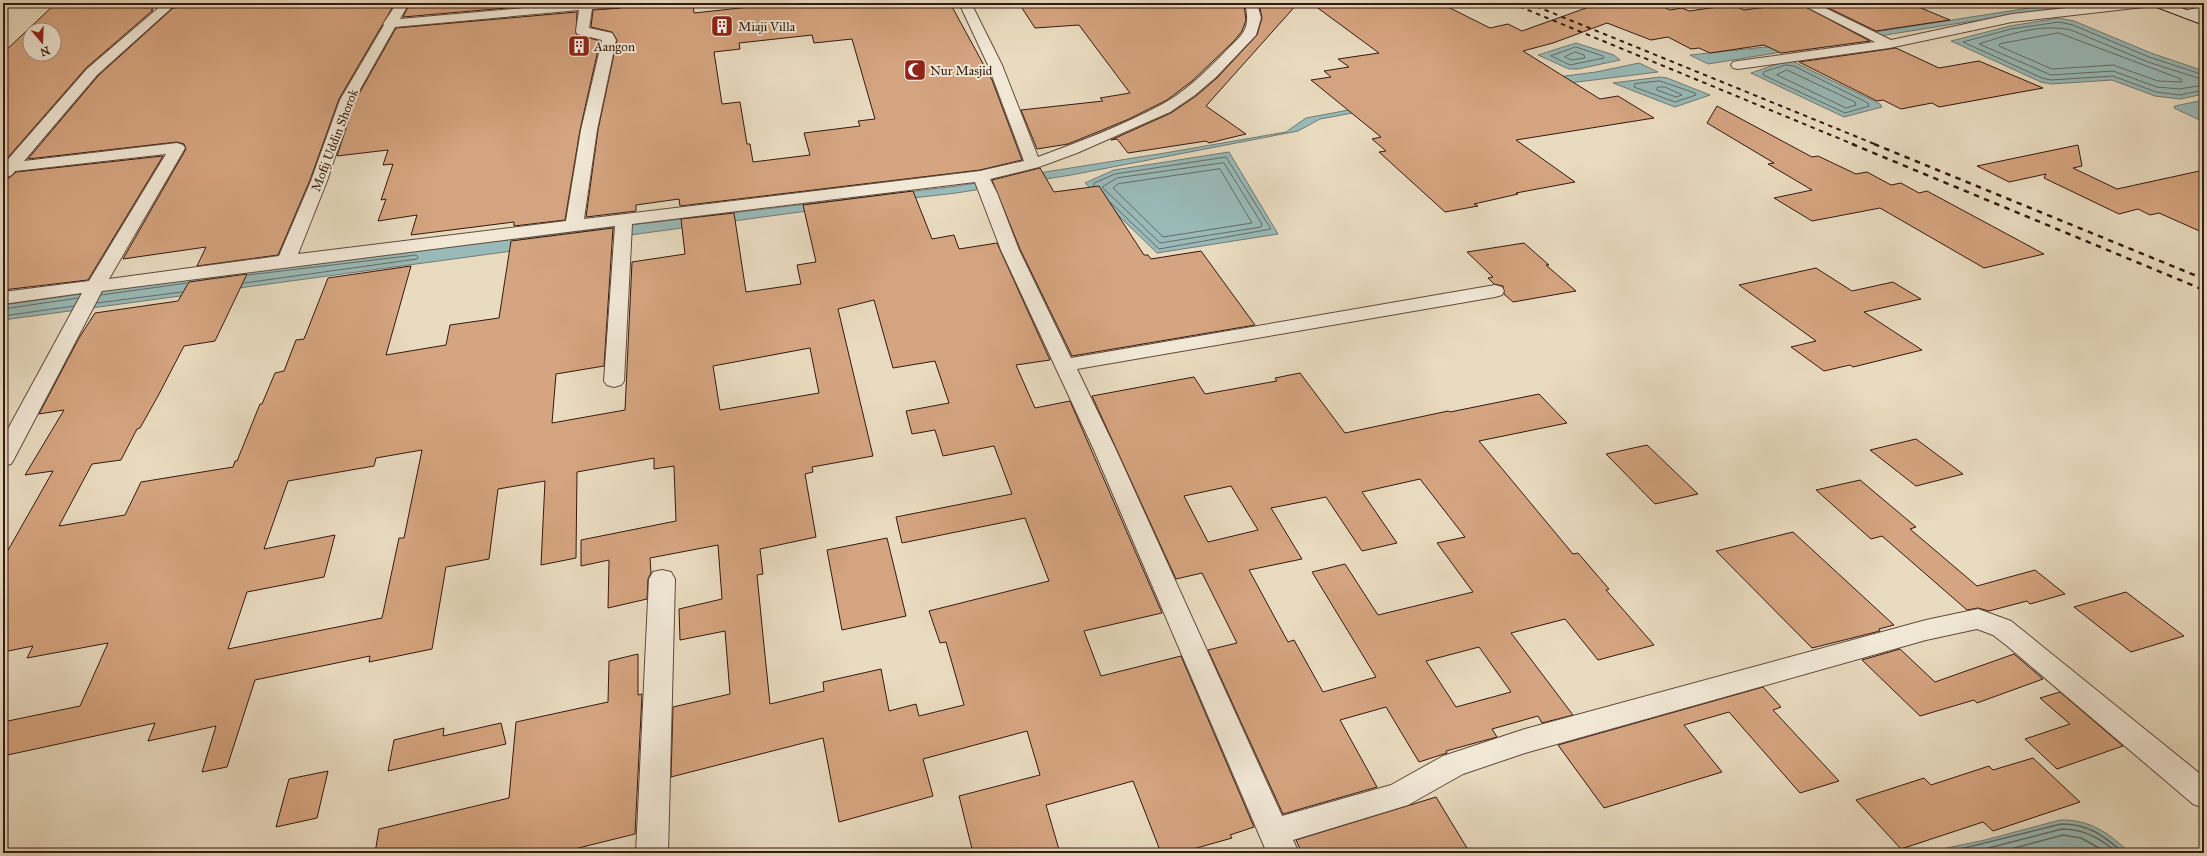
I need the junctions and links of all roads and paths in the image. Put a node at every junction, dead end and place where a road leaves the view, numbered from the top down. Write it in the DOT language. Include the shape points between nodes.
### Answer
graph roads {
  1 [pos="171,3"];
  2 [pos="402,3"];
  3 [pos="621,3"];
  4 [pos="965,3"];
  5 [pos="1251,3"];
  6 [pos="1805,3"];
  7 [pos="2144,3"];
  8 [pos="2158,3"];
  9 [pos="587,4"];
  10 [pos="2204,11"];
  11 [pos="2185,14"];
  12 [pos="2204,21"];
  13 [pos="389,24"];
  14 [pos="1884,42"];
  15 [pos="1738,65"];
  16 [pos="1033,164"];
  17 [pos="7,171"];
  18 [pos="985,185"];
  19 [pos="574,226"];
  20 [pos="623,229"];
  21 [pos="286,261"];
  22 [pos="96,286"];
  23 [pos="1495,291"];
  24 [pos="3,298"];
  25 [pos="1064,365"];
  26 [pos="614,381"];
  27 [pos="3,459"];
  28 [pos="662,579"];
  29 [pos="2204,794"];
  30 [pos="1279,842"];
  31 [pos="652,853"];
  1 -- 17 [label="street" via="92,72"];
  2 -- 13 [label="street, Mofij Uddin Shorok"];
  3 -- 9 [label="street"];
  4 -- 16 [label="street" via="995,66"];
  5 -- 16 [label="street" via="1255,18 1251,32 1190,92 1165,109 1124,128"];
  6 -- 14 [label="street"];
  7 -- 14 [label="street" via="2012,18"];
  8 -- 11 [label="street"];
  9 -- 13 [label="street"];
  9 -- 19 [label="street" via="582,31 608,36 609,40 590,130"];
  10 -- 11 [label="street"];
  11 -- 12 [label="street"];
  13 -- 21 [label="street, Mofij Uddin Shorok" via="347,100 319,181"];
  14 -- 15 [label="street"];
  16 -- 18 [label="street"];
  17 -- 22 [label="street" via="177,148"];
  18 -- 20 [label="street"];
  18 -- 25 [label="street" via="1010,250"];
  19 -- 20 [label="street"];
  19 -- 21 [label="street"];
  20 -- 26 [label="street"];
  21 -- 22 [label="street"];
  22 -- 24 [label="street"];
  22 -- 27 [label="street" via="77,317"];
  23 -- 25 [label="street"];
  25 -- 30 [label="street" via="1105,450"];
  28 -- 31 [label="street"];
  29 -- 30 [label="street" via="2015,638 2002,628 1978,619 1926,630 1525,741 1453,766 1397,796"];
}
